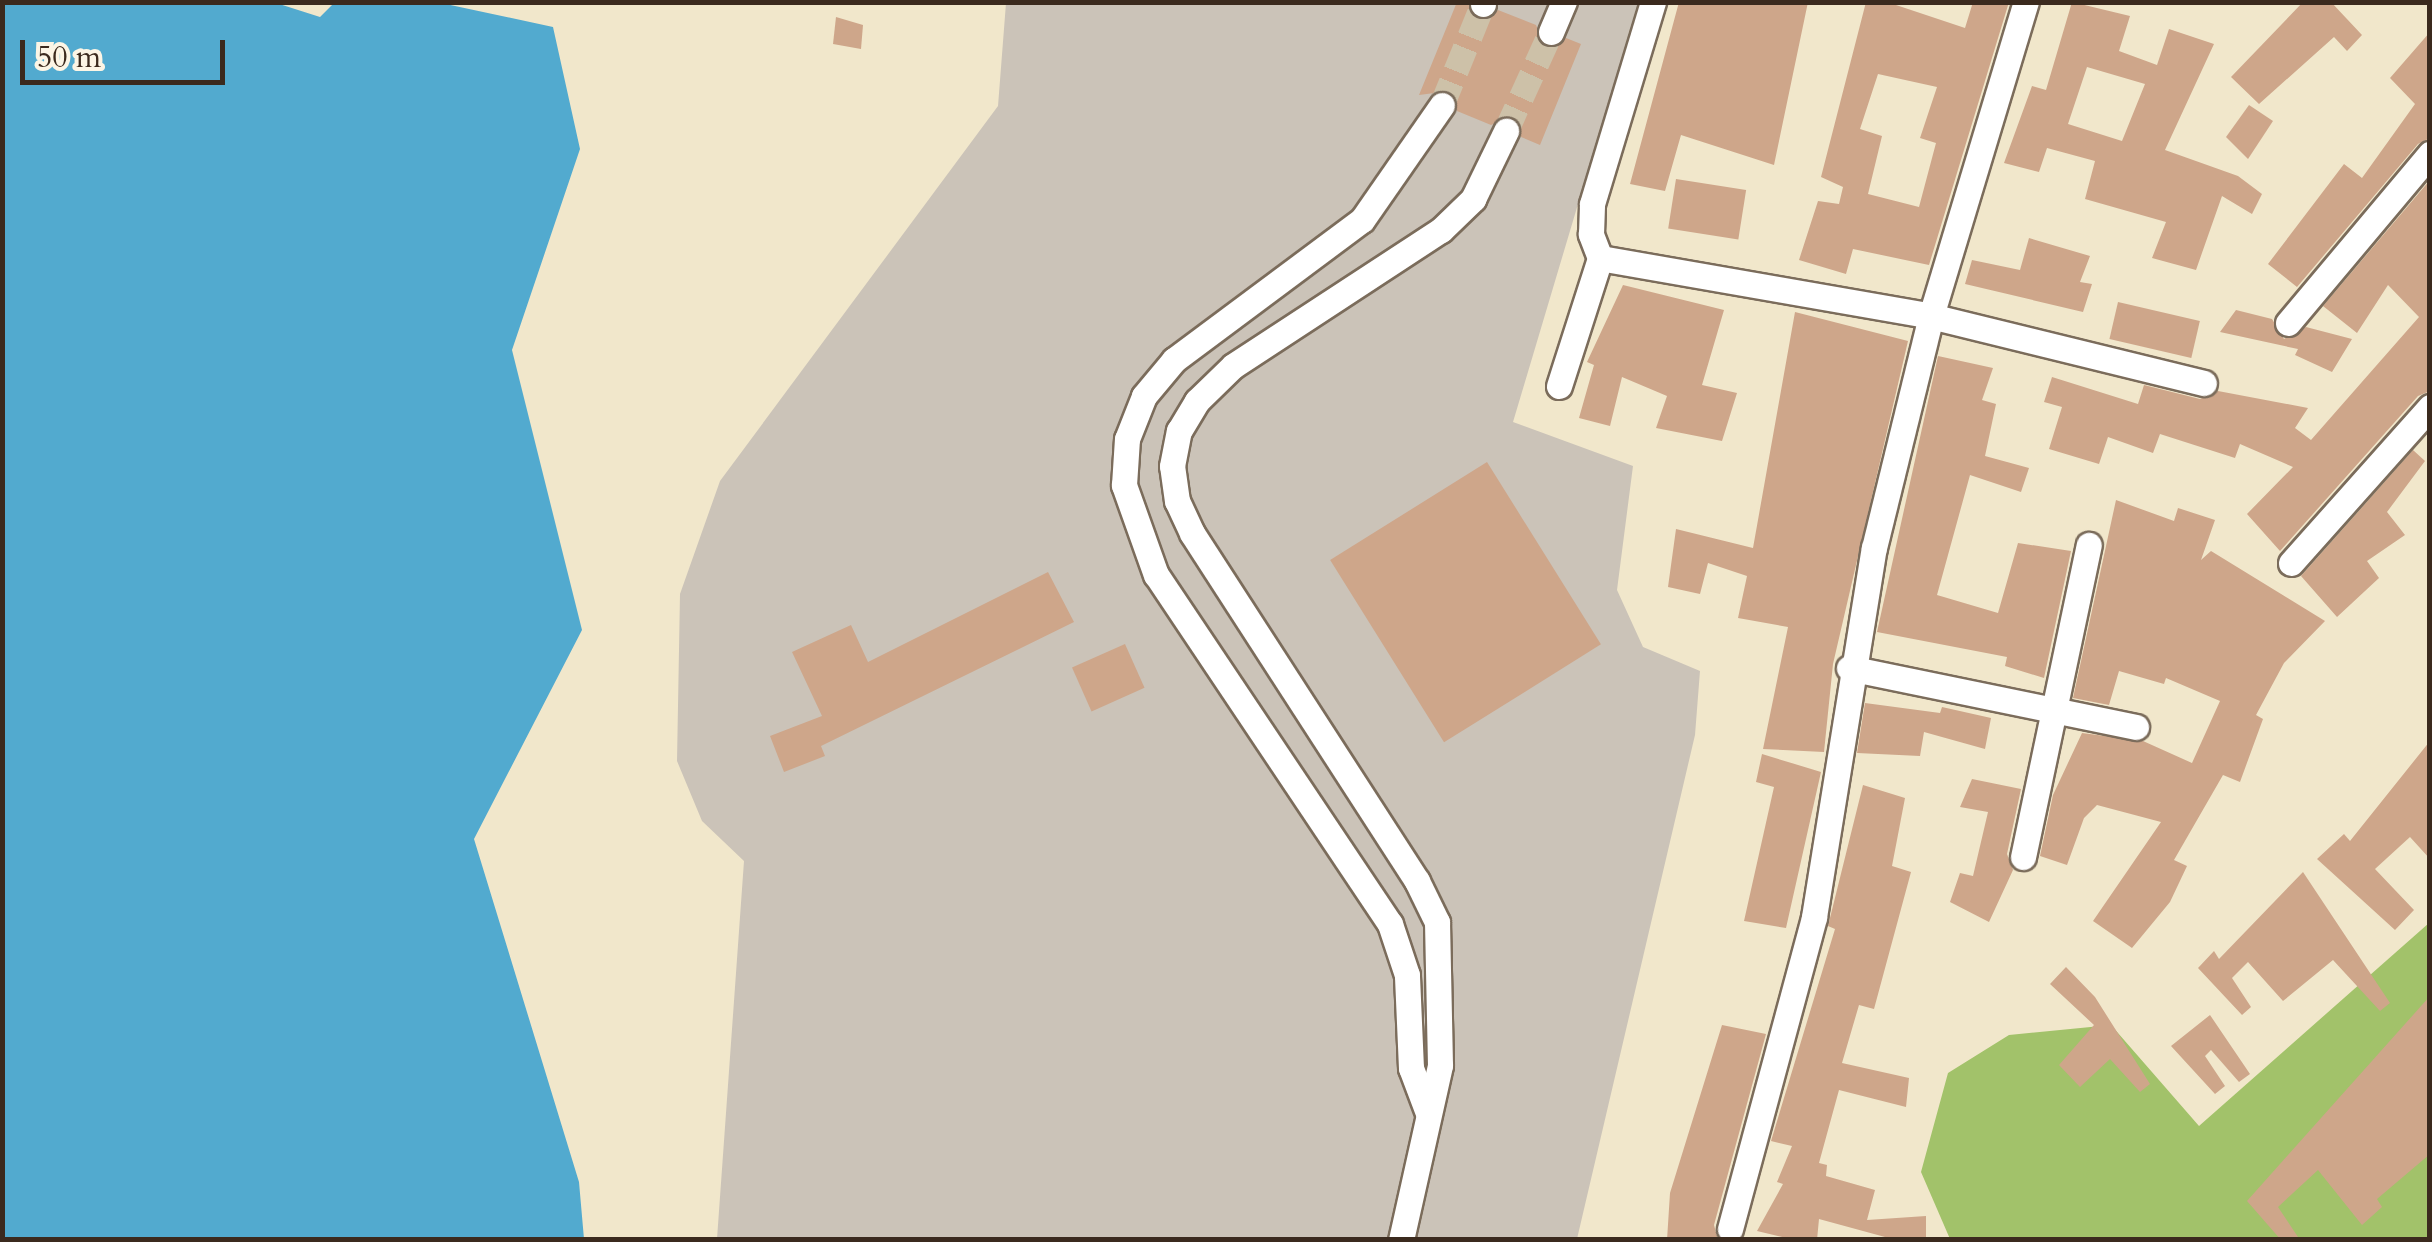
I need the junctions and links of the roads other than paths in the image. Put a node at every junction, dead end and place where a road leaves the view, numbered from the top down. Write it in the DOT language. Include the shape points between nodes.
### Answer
graph roads {
  1 [pos="1564,2"];
  2 [pos="1653,2"];
  3 [pos="2026,2"];
  4 [pos="1551,32"];
  5 [pos="1442,105"];
  6 [pos="1506,131"];
  7 [pos="2430,154"];
  8 [pos="1600,258"];
  9 [pos="1930,316"];
  10 [pos="2288,323"];
  11 [pos="2204,383"];
  12 [pos="1559,386"];
  13 [pos="2430,407"];
  14 [pos="2090,545"];
  15 [pos="2290,563"];
  16 [pos="1850,668"];
  17 [pos="2050,708"];
  18 [pos="2136,727"];
  19 [pos="2023,857"];
  20 [pos="1428,1114"];
  21 [pos="1730,1229"];
  22 [pos="1401,1240"];
  1 -- 4 [label="street"];
  2 -- 8 [label="street" via="1592,204"];
  3 -- 9 [label="street"];
  5 -- 20 [label="street" via="1362,220 1174,360 1144,396 1127,439 1124,485 1156,576 1390,924 1407,975 1411,1068"];
  6 -- 20 [label="street" via="1473,199 1441,230 1233,366 1197,401 1179,432 1172,466 1176,501 1192,534 1429,902 1441,964 1440,1064"];
  7 -- 10 [label="street"];
  8 -- 9 [label="street"];
  8 -- 12 [label="street"];
  9 -- 11 [label="street"];
  9 -- 16 [label="street"];
  13 -- 15 [label="street"];
  14 -- 17 [label="street"];
  16 -- 17 [label="street"];
  16 -- 21 [label="street" via="1814,918"];
  17 -- 18 [label="street"];
  17 -- 19 [label="street"];
  20 -- 22 [label="street"];
}
